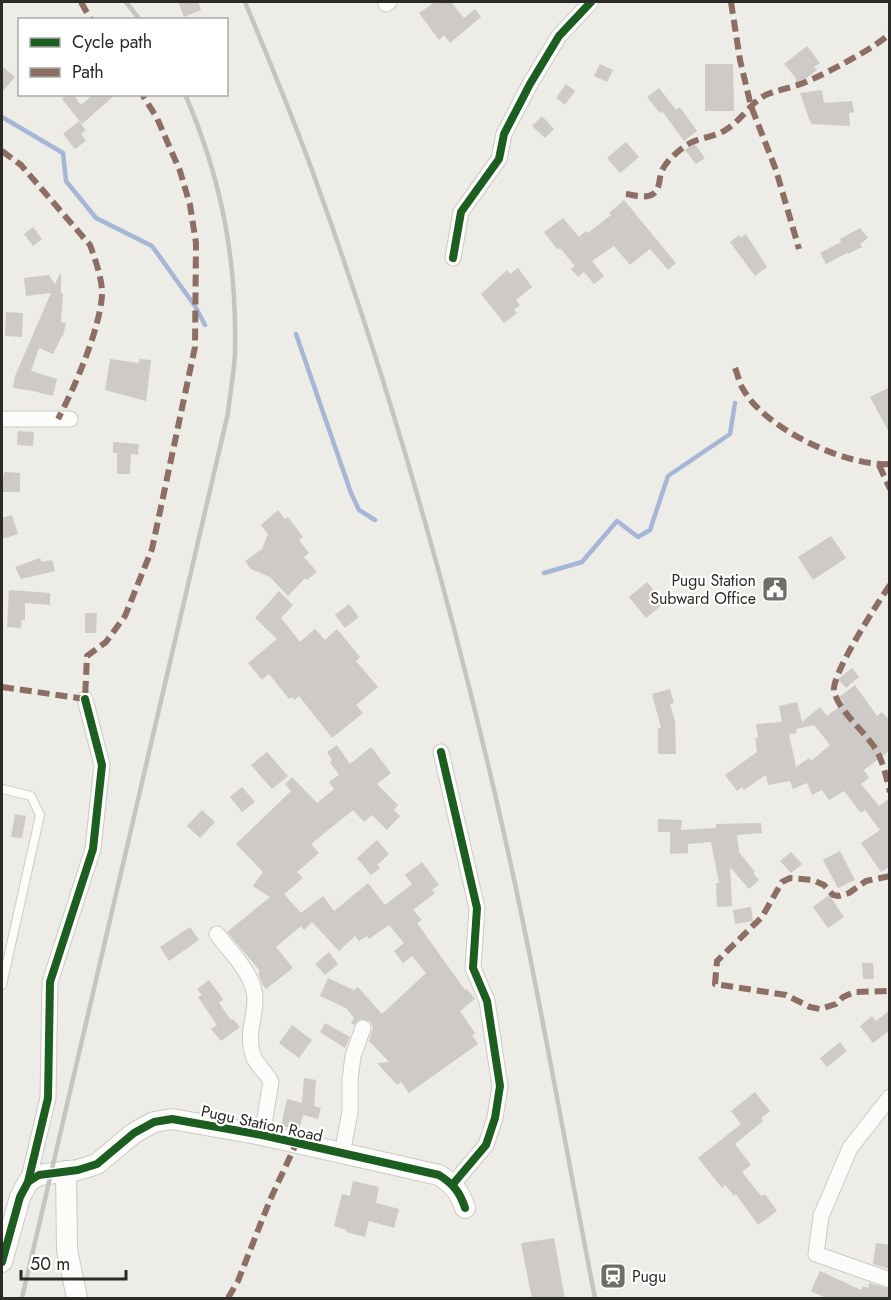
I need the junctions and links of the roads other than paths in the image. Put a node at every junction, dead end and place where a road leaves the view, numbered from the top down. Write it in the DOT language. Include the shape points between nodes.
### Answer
graph roads {
  1 [pos="591,2"];
  2 [pos="453,258"];
  3 [pos="2,419"];
  4 [pos="70,419"];
  5 [pos="85,699"];
  6 [pos="441,752"];
  7 [pos="2,789"];
  8 [pos="217,934"];
  9 [pos="2,985"];
  10 [pos="363,1028"];
  11 [pos="890,1097"];
  12 [pos="262,1135"];
  13 [pos="342,1154"];
  14 [pos="66,1171"];
  15 [pos="28,1182"];
  16 [pos="453,1184"];
  17 [pos="465,1208"];
  18 [pos="2,1262"];
  19 [pos="890,1280"];
  20 [pos="77,1299"];
  1 -- 2 [label="street" via="559,36 504,134 499,159 460,212"];
  3 -- 4 [label="street"];
  5 -- 15 [label="street" via="102,765 93,849 50,982 48,1098"];
  6 -- 16 [label="street" via="477,908 473,968 487,1002 500,1086 486,1145"];
  7 -- 9 [label="lane" via="31,796 40,815"];
  8 -- 12 [label="street" via="253,987 249,1039 253,1057 271,1082"];
  10 -- 13 [label="street" via="352,1056 350,1112"];
  11 -- 19 [label="street" via="850,1148 821,1216 816,1254"];
  12 -- 13 [label="street, Pugu Station Road"];
  12 -- 14 [label="street, Pugu Station Road" via="172,1119 154,1122 134,1133 97,1164"];
  13 -- 16 [label="street, Pugu Station Road" via="439,1175"];
  14 -- 15 [label="street, Pugu Station Road" via="39,1175"];
  14 -- 20 [label="street" via="67,1250"];
  15 -- 18 [label="street"];
  16 -- 17 [label="street"];
}
